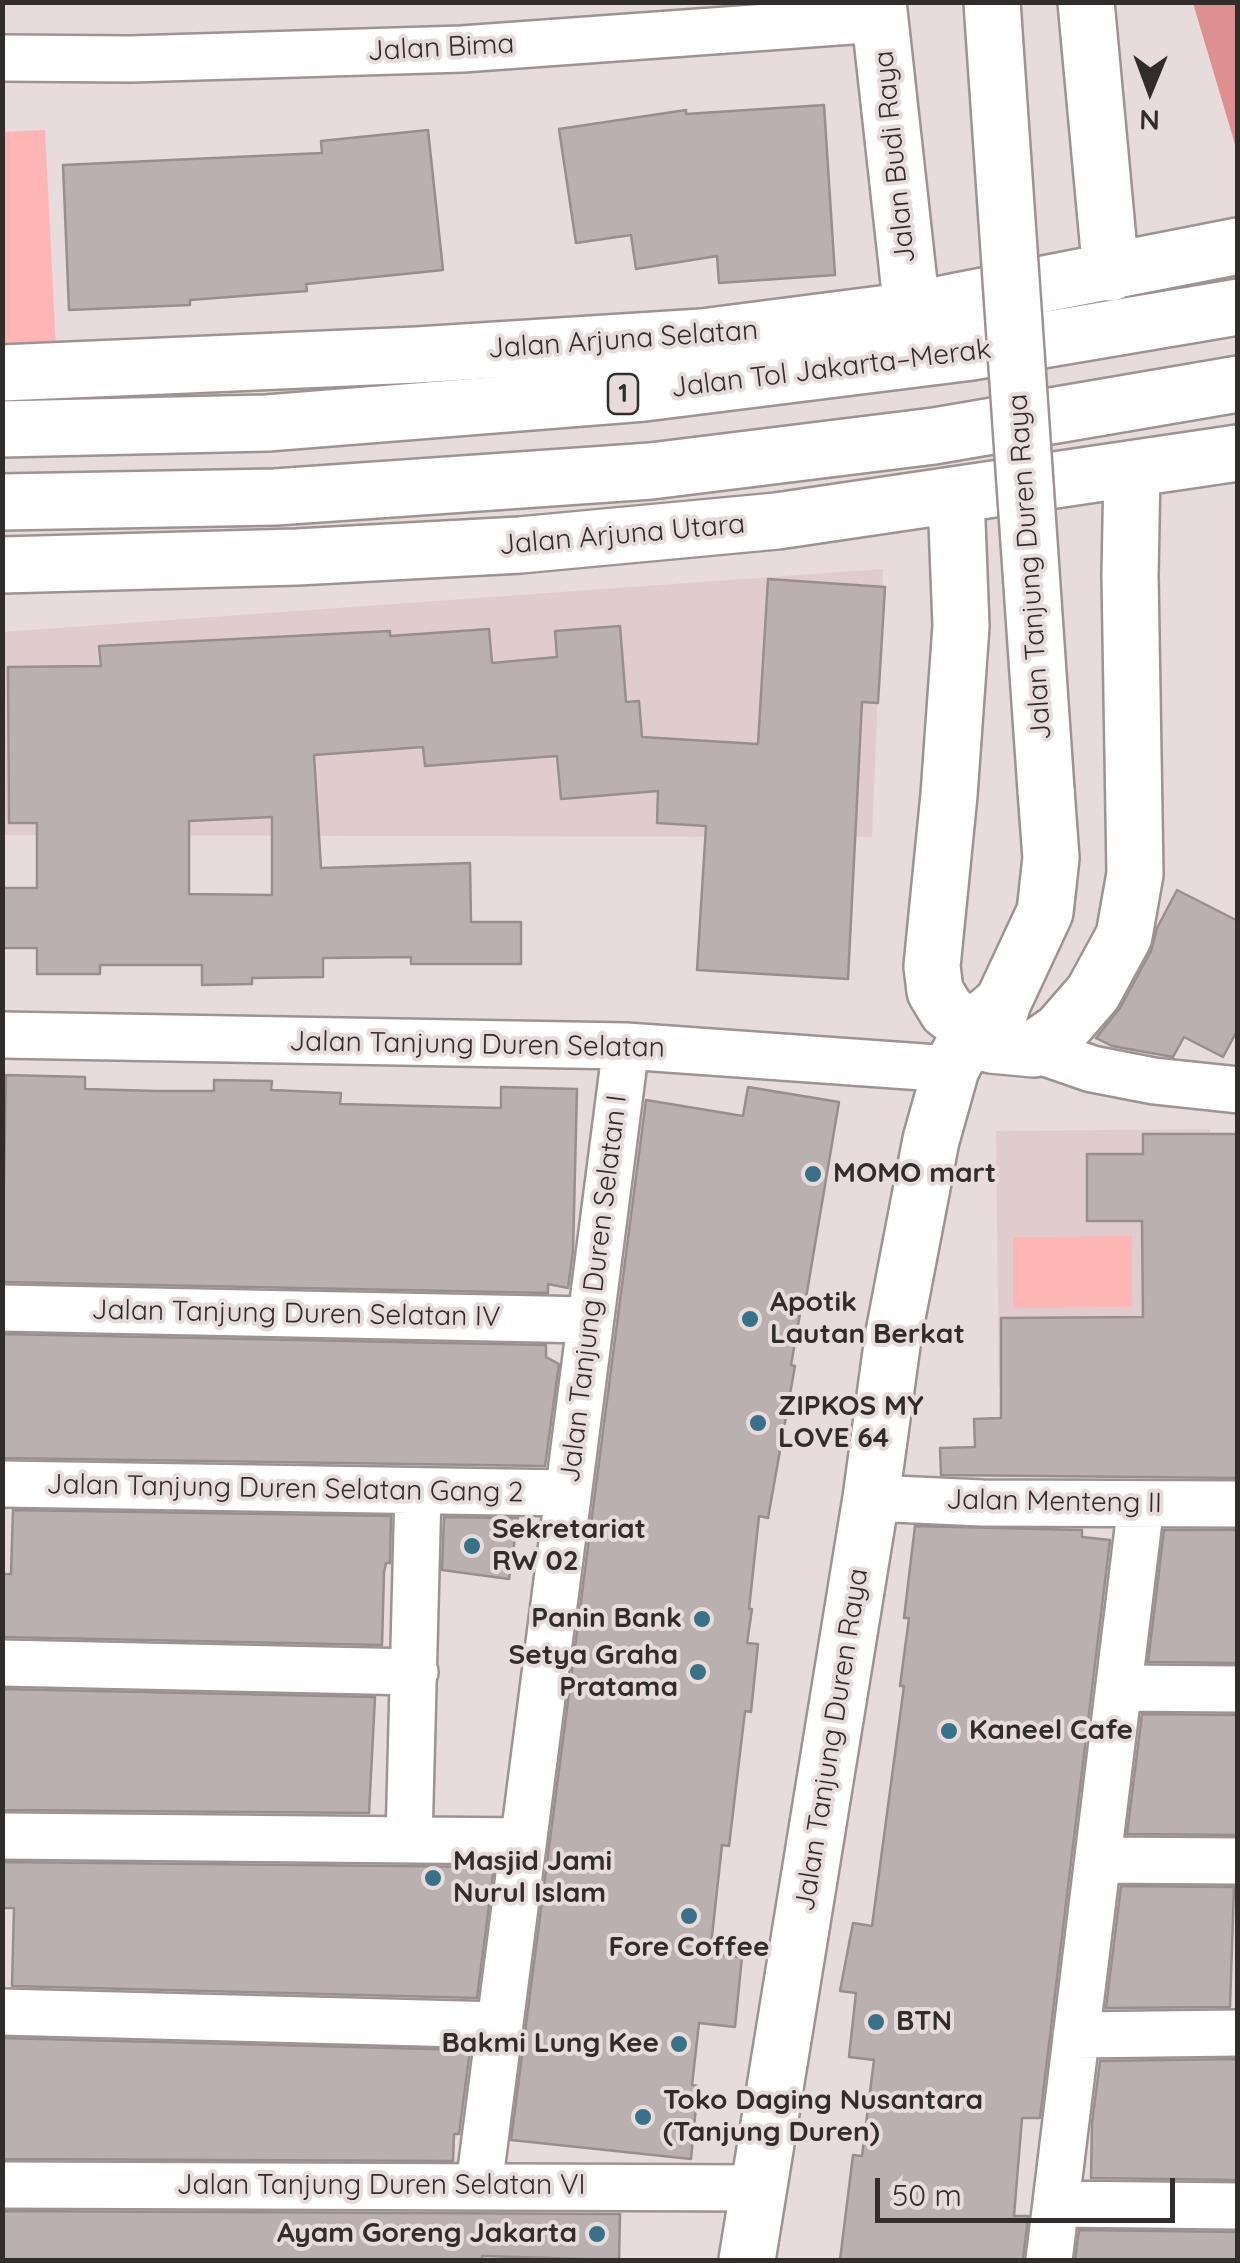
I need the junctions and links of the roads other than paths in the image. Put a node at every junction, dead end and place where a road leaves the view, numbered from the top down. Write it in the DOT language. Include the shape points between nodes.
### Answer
graph roads {
  1 [pos="992,2"];
  2 [pos="1086,2"];
  3 [pos="879,11"];
  4 [pos="2,58"];
  5 [pos="1238,246"];
  6 [pos="1111,273"];
  7 [pos="1238,307"];
  8 [pos="912,310"];
  9 [pos="2,373"];
  10 [pos="1238,384"];
  11 [pos="2,429"];
  12 [pos="1238,453"];
  13 [pos="1132,471"];
  14 [pos="956,496"];
  15 [pos="2,502"];
  16 [pos="2,565"];
  17 [pos="2,1035"];
  18 [pos="990,1039"];
  19 [pos="626,1046"];
  20 [pos="1238,1090"];
  21 [pos="2,1308"];
  22 [pos="590,1320"];
  23 [pos="2,1484"];
  24 [pos="418,1492"];
  25 [pos="568,1493"];
  26 [pos="870,1498"];
  27 [pos="1141,1504"];
  28 [pos="1238,1504"];
  29 [pos="2,1663"];
  30 [pos="415,1672"];
  31 [pos="1119,1688"];
  32 [pos="1238,1688"];
  33 [pos="2,1836"];
  34 [pos="408,1840"];
  35 [pos="523,1841"];
  36 [pos="1098,1860"];
  37 [pos="1238,1861"];
  38 [pos="2,2012"];
  39 [pos="500,2025"];
  40 [pos="1238,2033"];
  41 [pos="1076,2035"];
  42 [pos="2,2184"];
  43 [pos="479,2186"];
  44 [pos="760,2188"];
  45 [pos="1056,2204"];
  46 [pos="1238,2206"];
  47 [pos="748,2260"];
  48 [pos="1049,2260"];
  1 -- 18 [label="main road, Jalan Tanjung Duren Raya, bridge" via="1051,858 1045,912"];
  2 -- 6 [label="main road"];
  3 -- 4 [label="street, Jalan Bima" via="462,49"];
  3 -- 8 [label="main road, Jalan Budi Raya"];
  5 -- 6 [label="main road, Jalan Arjuna Selatan"];
  6 -- 8 [label="main road, Jalan Arjuna Selatan"];
  7 -- 11 [label="main road, Jalan Tol Jakarta–Merak / 1" via="972,352 644,393 267,422"];
  8 -- 9 [label="main road, Jalan Arjuna Selatan" via="702,337"];
  10 -- 15 [label="main road" via="934,436 652,471 275,497"];
  12 -- 13 [label="main road, Jalan Arjuna Utara"];
  13 -- 14 [label="main road, Jalan Arjuna Utara"];
  13 -- 18 [label="main road" via="1135,874 1124,936 1093,993 1060,1032"];
  14 -- 16 [label="main road, Jalan Arjuna Utara" via="520,545"];
  14 -- 18 [label="main road" via="962,626 932,966 934,991 948,1011"];
  17 -- 19 [label="street, Jalan Tanjung Duren Selatan"];
  18 -- 19 [label="street, Jalan Tanjung Duren Selatan"];
  18 -- 20 [label="street, Jalan Tanjung Duren Selatan" via="1123,1075"];
  18 -- 26 [label="main road, Jalan Tanjung Duren Raya" via="954,1146 916,1221"];
  19 -- 22 [label="street, Jalan Tanjung Duren Selatan I"];
  21 -- 22 [label="street, Jalan Tanjung Duren Selatan IV"];
  22 -- 25 [label="street, Jalan Tanjung Duren Selatan I"];
  23 -- 24 [label="street, Jalan Tanjung Duren Selatan Gang 2"];
  24 -- 25 [label="street, Jalan Tanjung Duren Selatan Gang 2"];
  24 -- 30 [label="street"];
  25 -- 35 [label="street, Jalan Tanjung Duren Selatan I"];
  26 -- 27 [label="street, Jalan Menteng II"];
  26 -- 44 [label="main road, Jalan Tanjung Duren Raya"];
  27 -- 28 [label="street, Jalan Menteng II"];
  27 -- 31 [label="street"];
  29 -- 30 [label="street"];
  30 -- 34 [label="street"];
  31 -- 32 [label="street"];
  31 -- 36 [label="street"];
  33 -- 34 [label="street"];
  34 -- 35 [label="street"];
  35 -- 39 [label="street, Jalan Tanjung Duren Selatan I"];
  36 -- 37 [label="street"];
  36 -- 41 [label="street"];
  38 -- 39 [label="street"];
  39 -- 43 [label="street, Jalan Tanjung Duren Selatan I"];
  40 -- 41 [label="street"];
  41 -- 45 [label="street"];
  42 -- 43 [label="street, Jalan Tanjung Duren Selatan VI"];
  43 -- 44 [label="street, Jalan Tanjung Duren Selatan VI"];
  44 -- 47 [label="main road, Jalan Tanjung Duren Raya"];
  45 -- 46 [label="street"];
  45 -- 48 [label="street"];
}
